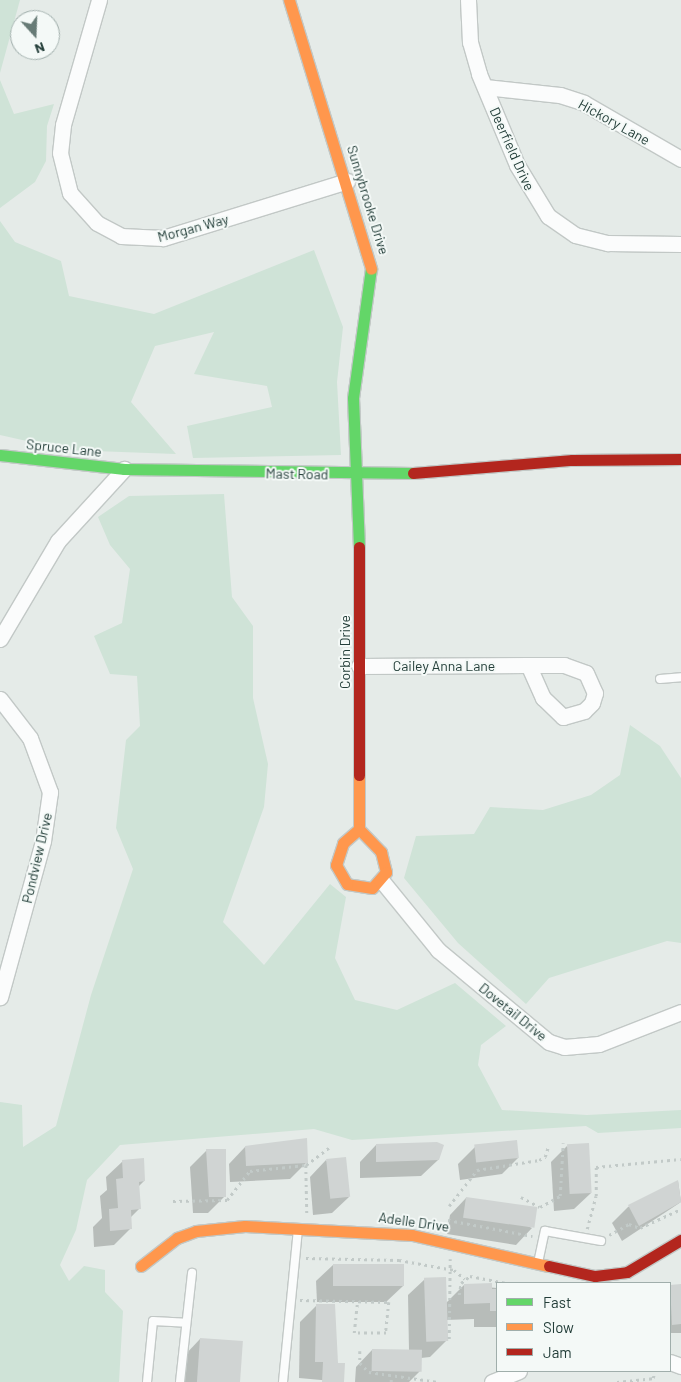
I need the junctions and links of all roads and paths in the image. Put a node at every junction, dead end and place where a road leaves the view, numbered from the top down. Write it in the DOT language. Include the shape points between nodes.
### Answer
graph roads {
  1 [pos="99,0"];
  2 [pos="289,0"];
  3 [pos="468,0"];
  4 [pos="485,88"];
  5 [pos="681,159"];
  6 [pos="347,181"];
  7 [pos="681,244"];
  8 [pos="0,455"];
  9 [pos="681,458"];
  10 [pos="124,469"];
  11 [pos="359,475"];
  12 [pos="0,639"];
  13 [pos="359,666"];
  14 [pos="528,666"];
  15 [pos="681,677"];
  16 [pos="660,679"];
  17 [pos="0,699"];
  18 [pos="359,829"];
  19 [pos="382,881"];
  20 [pos="0,997"];
  21 [pos="681,1012"];
  22 [pos="563,1143"];
  23 [pos="330,1147"];
  24 [pos="548,1147"];
  25 [pos="681,1159"];
  26 [pos="306,1165"];
  27 [pos="521,1197"];
  28 [pos="173,1201"];
  29 [pos="449,1206"];
  30 [pos="681,1209"];
  31 [pos="307,1216"];
  32 [pos="448,1220"];
  33 [pos="298,1227"];
  34 [pos="532,1236"];
  35 [pos="585,1238"];
  36 [pos="681,1240"];
  37 [pos="601,1241"];
  38 [pos="451,1255"];
  39 [pos="295,1258"];
  40 [pos="538,1263"];
  41 [pos="141,1266"];
  42 [pos="449,1268"];
  43 [pos="192,1273"];
  44 [pos="627,1278"];
  45 [pos="465,1279"];
  46 [pos="573,1279"];
  47 [pos="502,1282"];
  48 [pos="459,1296"];
  49 [pos="291,1300"];
  50 [pos="357,1302"];
  51 [pos="186,1324"];
  52 [pos="449,1339"];
  53 [pos="360,1351"];
  54 [pos="517,1372"];
  55 [pos="655,1372"];
  56 [pos="391,1376"];
  57 [pos="147,1382"];
  58 [pos="180,1382"];
  59 [pos="283,1382"];
  60 [pos="390,1382"];
  61 [pos="438,1382"];
  62 [pos="492,1382"];
  63 [pos="617,1382"];
  1 -- 6 [label="street, Morgan Way" via="63,125 60,153 70,192 97,224 121,236 162,238"];
  2 -- 6 [label="street, Sunnybrooke Drive"];
  3 -- 4 [label="street, Deerfield Drive" via="470,42"];
  4 -- 5 [label="street, Hickory Lane" via="560,95 584,103"];
  4 -- 7 [label="street, Deerfield Drive" via="517,165 548,216 575,235 608,244"];
  6 -- 11 [label="street, Sunnybrooke Drive" via="373,275 353,398"];
  8 -- 10 [label="street, Spruce Lane"];
  9 -- 11 [label="street, Mast Road" via="572,460"];
  10 -- 11 [label="street, Mast Road"];
  10 -- 12 [label="street" via="52,549"];
  11 -- 13 [label="street, Corbin Drive"];
  13 -- 14 [label="street, Cailey Anna Lane"];
  13 -- 18 [label="street, Corbin Drive"];
  14 -- 14 [label="street, Cailey Anna Lane" via="543,698 563,717 584,711 592,703 595,693 586,673 564,665"];
  15 -- 16 [label="lane"];
  17 -- 20 [label="street, Pondview Drive" via="30,738 50,792 44,841"];
  18 -- 19 [label="street" via="382,852 386,872"];
  18 -- 19 [label="street" via="336,854 340,877 359,888"];
  19 -- 21 [label="street, Dovetail Drive" via="438,950 549,1042 564,1047 599,1044"];
  22 -- 27 [label="path" via="560,1196 540,1206"];
  23 -- 26 [label="path"];
  24 -- 29 [label="path" via="545,1157 539,1160 477,1170"];
  25 -- 35 [label="path" via="596,1167 596,1196"];
  26 -- 28 [label="path" via="250,1171 227,1200"];
  26 -- 31 [label="path"];
  30 -- 37 [label="path" via="640,1228 629,1224"];
  32 -- 34 [label="path"];
  33 -- 39 [label="lane"];
  33 -- 40 [label="street, Adelle Drive" via="412,1235"];
  33 -- 41 [label="street, Adelle Drive" via="196,1231 166,1244"];
  35 -- 37 [label="lane"];
  35 -- 40 [label="lane" via="545,1231"];
  36 -- 44 [label="street, Adelle Drive"];
  38 -- 42 [label="path"];
  39 -- 42 [label="path" via="399,1260"];
  39 -- 49 [label="lane"];
  40 -- 46 [label="street, Adelle Drive"];
  42 -- 45 [label="path"];
  42 -- 52 [label="path"];
  43 -- 51 [label="lane"];
  44 -- 46 [label="street, Adelle Drive"];
  45 -- 47 [label="path" via="474,1276"];
  45 -- 48 [label="path"];
  49 -- 50 [label="path"];
  49 -- 59 [label="lane"];
  50 -- 50 [label="path" via="389,1302 386,1333 354,1333"];
  51 -- 57 [label="lane" via="153,1320"];
  51 -- 58 [label="lane"];
  53 -- 56 [label="path" via="364,1368"];
  54 -- 62 [label="street"];
  55 -- 63 [label="path" via="653,1378"];
  56 -- 60 [label="path"];
  56 -- 61 [label="path"];
}
